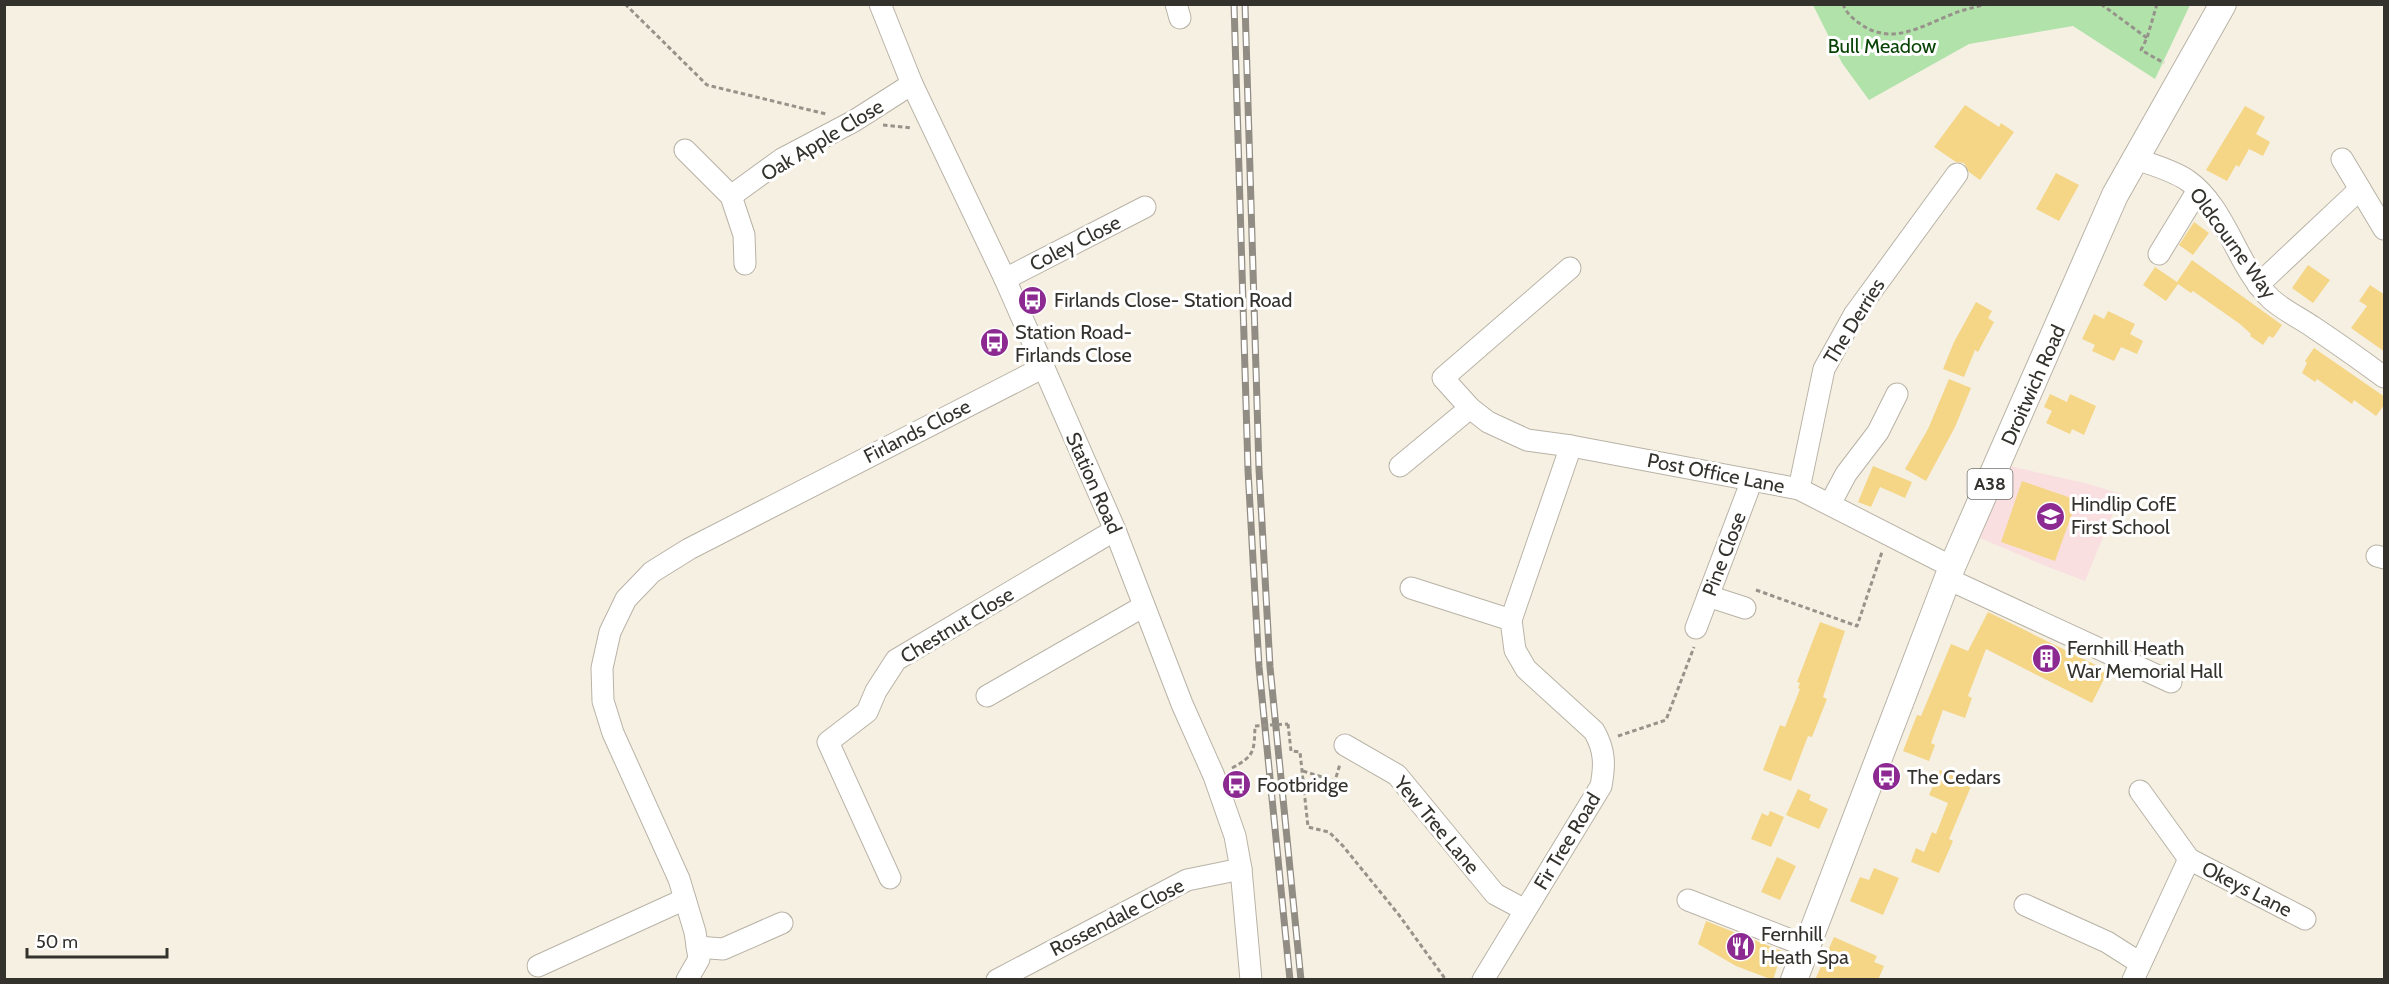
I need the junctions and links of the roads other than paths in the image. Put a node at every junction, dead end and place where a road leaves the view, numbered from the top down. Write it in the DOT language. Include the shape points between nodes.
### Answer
graph roads {
  1 [pos="880,4"];
  2 [pos="2223,4"];
  3 [pos="912,84"];
  4 [pos="685,150"];
  5 [pos="2136,159"];
  6 [pos="2342,159"];
  7 [pos="1957,174"];
  8 [pos="2360,189"];
  9 [pos="2198,190"];
  10 [pos="731,196"];
  11 [pos="1145,207"];
  12 [pos="2385,229"];
  13 [pos="2159,254"];
  14 [pos="745,264"];
  15 [pos="1570,268"];
  16 [pos="1005,279"];
  17 [pos="2258,285"];
  18 [pos="1042,368"];
  19 [pos="2384,377"];
  20 [pos="1897,394"];
  21 [pos="1470,408"];
  22 [pos="1571,446"];
  23 [pos="1400,466"];
  24 [pos="1752,480"];
  25 [pos="1799,489"];
  26 [pos="1830,504"];
  27 [pos="1115,530"];
  28 [pos="1950,573"];
  29 [pos="1411,588"];
  30 [pos="1708,596"];
  31 [pos="1144,606"];
  32 [pos="1743,607"];
  33 [pos="1511,620"];
  34 [pos="1696,628"];
  35 [pos="2170,681"];
  36 [pos="987,696"];
  37 [pos="1345,745"];
  38 [pos="2140,791"];
  39 [pos="2189,859"];
  40 [pos="1241,869"];
  41 [pos="890,878"];
  42 [pos="685,899"];
  43 [pos="1688,900"];
  44 [pos="2025,904"];
  45 [pos="1525,910"];
  46 [pos="2305,919"];
  47 [pos="782,922"];
  48 [pos="696,940"];
  49 [pos="1806,946"];
  50 [pos="538,966"];
  51 [pos="2136,971"];
  52 [pos="687,980"];
  53 [pos="997,980"];
  54 [pos="1251,980"];
  55 [pos="1483,980"];
  56 [pos="1794,980"];
  1 -- 3 [label="street, Station Road"];
  2 -- 5 [label="main road, Droitwich Road / A38"];
  3 -- 10 [label="street, Oak Apple Close" via="854,121 782,159"];
  3 -- 16 [label="street, Station Road"];
  4 -- 10 [label="street"];
  5 -- 9 [label="street, Oldcourne Way" via="2168,170"];
  5 -- 28 [label="main road, Droitwich Road / A38" via="2115,195"];
  6 -- 8 [label="street"];
  7 -- 25 [label="street, The Derries" via="1854,315 1824,369"];
  8 -- 12 [label="street"];
  8 -- 17 [label="street"];
  9 -- 13 [label="street"];
  9 -- 17 [label="street, Oldcourne Way" via="2218,216"];
  10 -- 14 [label="street" via="744,235"];
  11 -- 16 [label="street, Coley Close"];
  15 -- 21 [label="street, Post Office Lane" via="1443,378"];
  16 -- 18 [label="street, Station Road"];
  17 -- 19 [label="street, Oldcourne Way" via="2272,300"];
  18 -- 27 [label="street, Station Road"];
  18 -- 42 [label="street, Firlands Close" via="689,549 652,572 626,598 610,633 602,668 603,701 613,734"];
  20 -- 26 [label="street" via="1878,432 1846,474"];
  21 -- 22 [label="street, Post Office Lane" via="1488,422 1527,440"];
  21 -- 23 [label="street"];
  22 -- 24 [label="street, Post Office Lane"];
  22 -- 33 [label="street"];
  24 -- 25 [label="street, Post Office Lane"];
  24 -- 30 [label="street, Pine Close"];
  25 -- 26 [label="street, Post Office Lane"];
  26 -- 28 [label="street, Post Office Lane"];
  27 -- 31 [label="street, Station Road"];
  27 -- 41 [label="street, Chestnut Close" via="896,660 867,712 828,742"];
  28 -- 35 [label="street, Post Office Lane"];
  28 -- 49 [label="main road, Droitwich Road / A38"];
  29 -- 33 [label="street"];
  30 -- 32 [label="street"];
  30 -- 34 [label="street, Pine Close"];
  31 -- 36 [label="street"];
  31 -- 40 [label="street, Station Road" via="1214,776 1235,836"];
  33 -- 45 [label="street, Fir Tree Road" via="1515,650 1526,669 1594,731 1605,763 1600,786"];
  37 -- 45 [label="street, Yew Tree Lane" via="1397,775 1495,894"];
  38 -- 39 [label="street, Okeys Lane"];
  39 -- 46 [label="street, Okeys Lane"];
  39 -- 51 [label="street, Okeys Lane"];
  40 -- 53 [label="street, Rossendale Close" via="1187,880"];
  40 -- 54 [label="street, Station Road"];
  42 -- 48 [label="street, Firlands Close"];
  42 -- 50 [label="street"];
  43 -- 49 [label="street"];
  44 -- 51 [label="street" via="2108,942"];
  45 -- 55 [label="street, Fir Tree Road"];
  47 -- 48 [label="street" via="723,949"];
  48 -- 52 [label="street" via="699,960"];
  49 -- 56 [label="main road, Droitwich Road / A38"];
}
